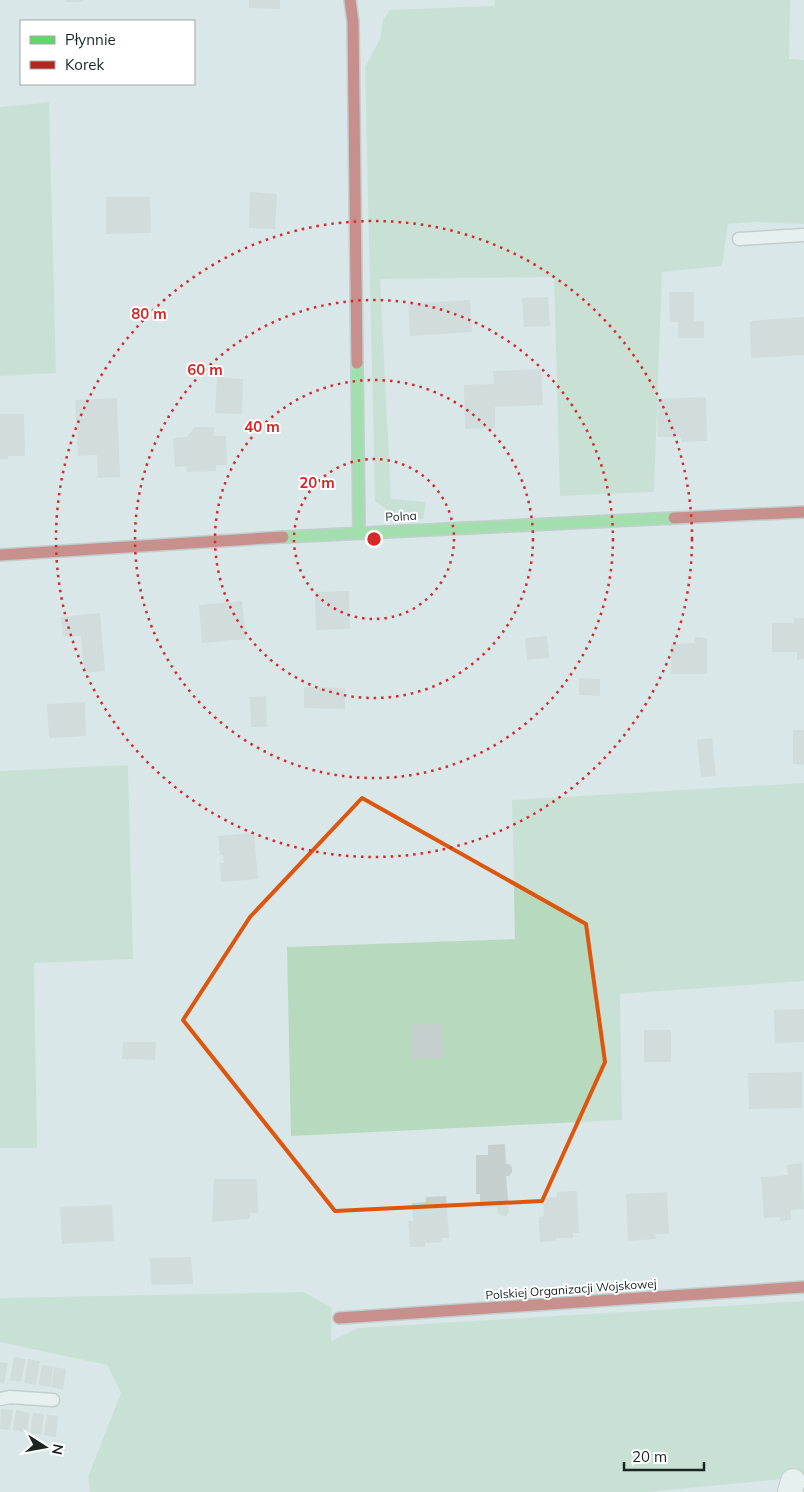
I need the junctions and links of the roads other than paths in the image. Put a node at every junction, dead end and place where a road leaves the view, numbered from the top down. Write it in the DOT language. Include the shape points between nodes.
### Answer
graph roads {
  1 [pos="350,0"];
  2 [pos="804,235"];
  3 [pos="739,239"];
  4 [pos="804,512"];
  5 [pos="359,532"];
  6 [pos="0,555"];
  7 [pos="804,1287"];
  8 [pos="339,1318"];
  9 [pos="0,1399"];
  10 [pos="53,1400"];
  1 -- 5 [label="street" via="354,22"];
  2 -- 3 [label="lane"];
  4 -- 5 [label="street, Polna"];
  5 -- 6 [label="street, Polna"];
  7 -- 8 [label="street, Polskiej Organizacji Wojskowej"];
  9 -- 10 [label="lane"];
}
